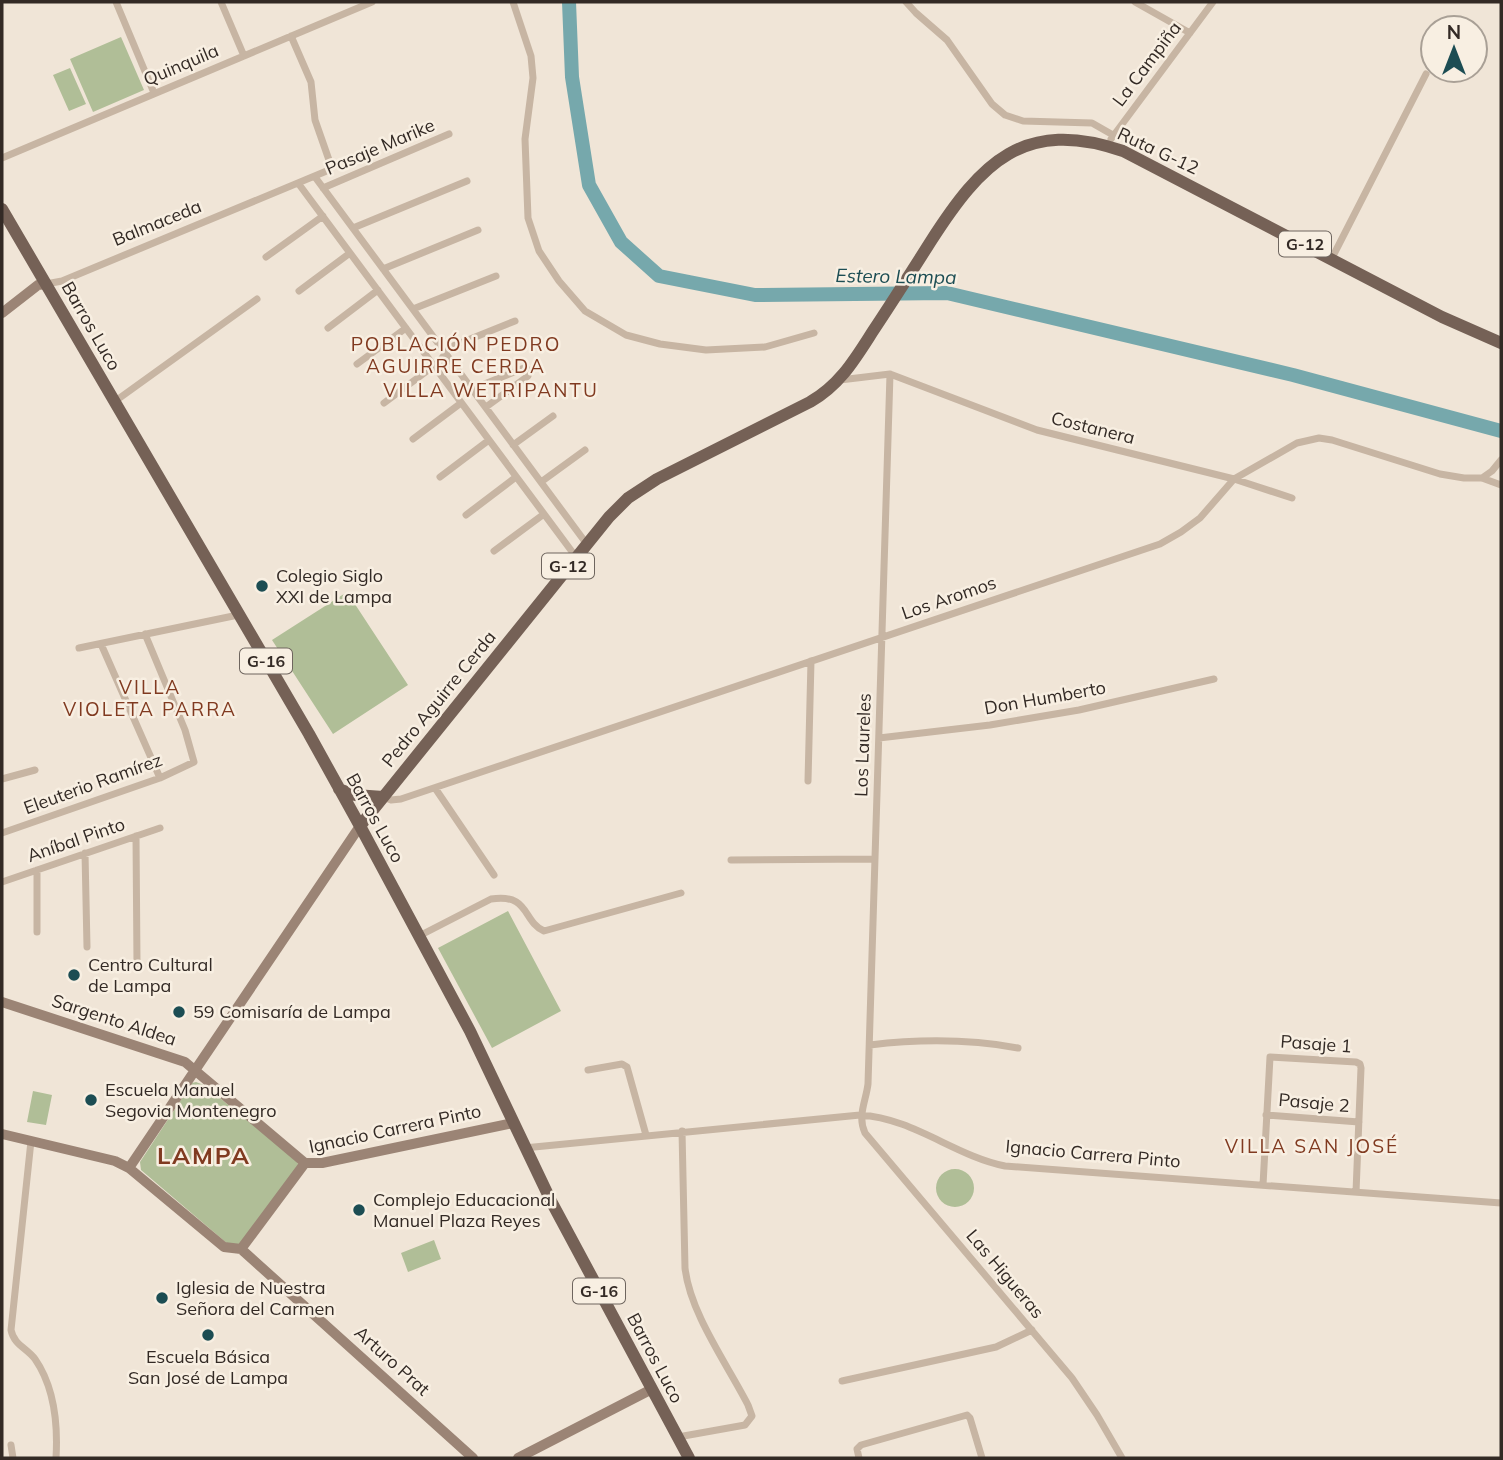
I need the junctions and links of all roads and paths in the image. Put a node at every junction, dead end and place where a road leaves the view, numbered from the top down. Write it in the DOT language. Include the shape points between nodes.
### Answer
graph roads {
  1 [pos="116,2"];
  2 [pos="221,2"];
  3 [pos="372,2"];
  4 [pos="513,2"];
  5 [pos="906,2"];
  6 [pos="1135,2"];
  7 [pos="1213,2"];
  8 [pos="1190,33"];
  9 [pos="291,36"];
  10 [pos="244,56"];
  11 [pos="1421,84"];
  12 [pos="154,93"];
  13 [pos="449,134"];
  14 [pos="1111,141"];
  15 [pos="2,158"];
  16 [pos="315,177"];
  17 [pos="467,181"];
  18 [pos="298,184"];
  19 [pos="326,191"];
  20 [pos="314,205"];
  21 [pos="2,209"];
  22 [pos="323,216"];
  23 [pos="353,228"];
  24 [pos="478,230"];
  25 [pos="350,253"];
  26 [pos="266,257"];
  27 [pos="1332,258"];
  28 [pos="383,269"];
  29 [pos="496,276"];
  30 [pos="46,284"];
  31 [pos="299,290"];
  32 [pos="378,290"];
  33 [pos="257,299"];
  34 [pos="413,309"];
  35 [pos="2,313"];
  36 [pos="515,321"];
  37 [pos="328,328"];
  38 [pos="406,328"];
  39 [pos="814,333"];
  40 [pos="1501,343"];
  41 [pos="444,352"];
  42 [pos="357,364"];
  43 [pos="454,364"];
  44 [pos="433,365"];
  45 [pos="440,374"];
  46 [pos="890,374"];
  47 [pos="840,380"];
  48 [pos="472,389"];
  49 [pos="114,402"];
  50 [pos="384,403"];
  51 [pos="461,403"];
  52 [pos="486,407"];
  53 [pos="553,416"];
  54 [pos="413,439"];
  55 [pos="489,440"];
  56 [pos="513,445"];
  57 [pos="585,450"];
  58 [pos="1501,460"];
  59 [pos="440,477"];
  60 [pos="516,477"];
  61 [pos="1482,478"];
  62 [pos="1234,479"];
  63 [pos="541,482"];
  64 [pos="1501,485"];
  65 [pos="1293,498"];
  66 [pos="563,511"];
  67 [pos="466,515"];
  68 [pos="547,518"];
  69 [pos="586,543"];
  70 [pos="494,551"];
  71 [pos="576,557"];
  72 [pos="238,615"];
  73 [pos="145,634"];
  74 [pos="882,637"];
  75 [pos="101,644"];
  76 [pos="79,648"];
  77 [pos="811,661"];
  78 [pos="1214,679"];
  79 [pos="879,738"];
  80 [pos="35,770"];
  81 [pos="160,778"];
  82 [pos="2,779"];
  83 [pos="808,781"];
  84 [pos="435,788"];
  85 [pos="339,789"];
  86 [pos="383,797"];
  87 [pos="360,826"];
  88 [pos="160,828"];
  89 [pos="2,833"];
  90 [pos="136,836"];
  91 [pos="85,853"];
  92 [pos="871,859"];
  93 [pos="731,860"];
  94 [pos="37,870"];
  95 [pos="494,875"];
  96 [pos="2,882"];
  97 [pos="681,893"];
  98 [pos="37,932"];
  99 [pos="419,936"];
  100 [pos="87,947"];
  101 [pos="137,964"];
  102 [pos="2,1002"];
  103 [pos="870,1045"];
  104 [pos="1018,1048"];
  105 [pos="195,1069"];
  106 [pos="588,1070"];
  107 [pos="860,1115"];
  108 [pos="1266,1115"];
  109 [pos="1359,1122"];
  110 [pos="513,1123"];
  111 [pos="682,1131"];
  112 [pos="2,1133"];
  113 [pos="646,1135"];
  114 [pos="31,1141"];
  115 [pos="524,1148"];
  116 [pos="306,1163"];
  117 [pos="129,1168"];
  118 [pos="1263,1185"];
  119 [pos="1356,1192"];
  120 [pos="1501,1203"];
  121 [pos="241,1249"];
  122 [pos="1029,1332"];
  123 [pos="842,1381"];
  124 [pos="652,1389"];
  125 [pos="678,1437"];
  126 [pos="10,1444"];
  127 [pos="982,1457"];
  128 [pos="13,1458"];
  129 [pos="56,1458"];
  130 [pos="473,1458"];
  131 [pos="518,1458"];
  132 [pos="689,1458"];
  133 [pos="859,1458"];
  134 [pos="972,1458"];
  135 [pos="1122,1458"];
  1 -- 12 [label="street"];
  2 -- 10 [label="street"];
  3 -- 9 [label="street, Quinquila"];
  4 -- 39 [label="street" via="531,56 533,78 525,139 528,218 539,251 585,311 626,335 706,350 765,348"];
  5 -- 14 [label="street" via="947,40 992,104 1005,115 1023,121 1092,123"];
  6 -- 8 [label="street"];
  7 -- 8 [label="street, La Campiña"];
  8 -- 14 [label="street, La Campiña"];
  9 -- 10 [label="street, Quinquila"];
  9 -- 16 [label="street, Balmaceda" via="311,82 314,120 329,160 330,169"];
  10 -- 12 [label="street, Quinquila"];
  11 -- 27 [label="street"];
  12 -- 15 [label="street, Quinquila"];
  13 -- 19 [label="street, Pasaje Marike"];
  14 -- 27 [label="main road, Ruta G-12 / G-12"];
  14 -- 47 [label="main road, Ruta G-12 / G-12" via="1035,143 1015,150 972,182"];
  16 -- 18 [label="street, Balmaceda"];
  16 -- 19 [label="street"];
  17 -- 23 [label="street"];
  18 -- 20 [label="street"];
  18 -- 30 [label="street, Balmaceda"];
  19 -- 20 [label="street, Pasaje Marike"];
  19 -- 23 [label="street"];
  20 -- 22 [label="street"];
  21 -- 30 [label="main road, Barros Luco / G-16"];
  22 -- 25 [label="street"];
  22 -- 26 [label="street"];
  23 -- 28 [label="street"];
  24 -- 28 [label="street"];
  25 -- 31 [label="street"];
  25 -- 32 [label="street"];
  27 -- 40 [label="main road, Ruta G-12 / G-12"];
  28 -- 34 [label="street"];
  29 -- 34 [label="street"];
  30 -- 35 [label="main road, Balmaceda" via="38,285"];
  30 -- 49 [label="main road, Barros Luco / G-16"];
  32 -- 37 [label="street"];
  32 -- 38 [label="street"];
  33 -- 49 [label="street"];
  34 -- 41 [label="street"];
  36 -- 41 [label="street"];
  38 -- 42 [label="street"];
  38 -- 44 [label="street"];
  41 -- 43 [label="street"];
  41 -- 44 [label="street" via="442,360"];
  43 -- 45 [label="street"];
  43 -- 48 [label="street"];
  44 -- 45 [label="street"];
  44 -- 50 [label="street"];
  45 -- 51 [label="street"];
  46 -- 47 [label="street"];
  46 -- 62 [label="street, Costanera" via="1037,430"];
  46 -- 74 [label="street, Los Laureles"];
  47 -- 69 [label="main road, Pedro Aguirre Cerda / G-12" via="810,402 646,486 614,511"];
  48 -- 52 [label="street"];
  48 -- 52 [label="street" via="529,370 528,376"];
  49 -- 72 [label="main road, Barros Luco / G-16"];
  51 -- 54 [label="street"];
  51 -- 55 [label="street"];
  52 -- 56 [label="street"];
  53 -- 56 [label="street"];
  55 -- 59 [label="street"];
  55 -- 60 [label="street"];
  56 -- 63 [label="street"];
  57 -- 63 [label="street"];
  58 -- 61 [label="street"];
  60 -- 67 [label="street"];
  60 -- 68 [label="street"];
  61 -- 62 [label="street, Los Aromos" via="1440,474 1319,438 1297,443"];
  61 -- 64 [label="street, Los Aromos"];
  62 -- 65 [label="street, Costanera"];
  62 -- 74 [label="street, Los Aromos" via="1200,518 1160,544"];
  63 -- 66 [label="street"];
  66 -- 68 [label="street"];
  66 -- 69 [label="street"];
  68 -- 70 [label="street"];
  68 -- 71 [label="street"];
  69 -- 71 [label="main road, Pedro Aguirre Cerda / G-12"];
  71 -- 86 [label="main road, Pedro Aguirre Cerda / G-12"];
  72 -- 73 [label="street"];
  72 -- 85 [label="main road, Barros Luco / G-16"];
  73 -- 75 [label="street"];
  73 -- 81 [label="street, Eleuterio Ramírez" via="194,762"];
  74 -- 77 [label="street, Los Aromos"];
  74 -- 79 [label="street, Los Laureles"];
  75 -- 76 [label="street"];
  75 -- 81 [label="street"];
  77 -- 83 [label="street"];
  77 -- 84 [label="street, Los Aromos"];
  78 -- 79 [label="street, Don Humberto" via="1079,710"];
  79 -- 92 [label="street, Los Laureles"];
  80 -- 82 [label="street"];
  81 -- 89 [label="street, Eleuterio Ramírez"];
  84 -- 86 [label="street, Los Aromos" via="398,800"];
  84 -- 95 [label="street"];
  85 -- 86 [label="main road"];
  85 -- 87 [label="main road, Barros Luco / G-16"];
  86 -- 87 [label="main road, Pedro Aguirre Cerda / G-12"];
  87 -- 99 [label="main road, Barros Luco / G-16"];
  87 -- 105 [label="main road, Pedro Aguirre Cerda"];
  88 -- 90 [label="street, Aníbal Pinto"];
  90 -- 91 [label="street, Aníbal Pinto"];
  90 -- 101 [label="street"];
  91 -- 94 [label="street, Aníbal Pinto"];
  91 -- 100 [label="street"];
  92 -- 93 [label="street"];
  92 -- 103 [label="street, Los Laureles"];
  94 -- 96 [label="street, Aníbal Pinto"];
  94 -- 98 [label="street"];
  97 -- 99 [label="street" via="544,931 520,904 498,898"];
  99 -- 110 [label="main road, Barros Luco / G-16"];
  102 -- 105 [label="main road, Sargento Aldea"];
  103 -- 104 [label="street" via="929,1040"];
  103 -- 107 [label="street, Los Laureles" via="867,1093"];
  105 -- 116 [label="main road, Sargento Aldea"];
  105 -- 117 [label="main road, Pedro Aguirre Cerda"];
  106 -- 113 [label="street" via="627,1067"];
  107 -- 111 [label="street, Ignacio Carrera Pinto"];
  107 -- 118 [label="street, Ignacio Carrera Pinto" via="892,1121 1005,1166"];
  107 -- 122 [label="street, Las Higueras" via="865,1132"];
  108 -- 109 [label="street, Pasaje 2"];
  108 -- 109 [label="street, Pasaje 1" via="1270,1057 1360,1063"];
  108 -- 118 [label="street"];
  109 -- 119 [label="street"];
  110 -- 115 [label="main road, Barros Luco / G-16"];
  110 -- 116 [label="main road, Ignacio Carrera Pinto"];
  111 -- 113 [label="street, Ignacio Carrera Pinto"];
  111 -- 125 [label="street" via="688,1283 752,1416 745,1425"];
  112 -- 114 [label="main road, Arturo Prat"];
  113 -- 115 [label="street, Ignacio Carrera Pinto"];
  114 -- 117 [label="main road, Arturo Prat"];
  114 -- 129 [label="street" via="11,1331 12,1338 35,1358 46,1382 56,1416"];
  115 -- 124 [label="main road, Barros Luco / G-16"];
  116 -- 121 [label="main road, Ignacio Carrera Pinto"];
  117 -- 121 [label="main road, Arturo Prat" via="224,1247"];
  118 -- 119 [label="street, Ignacio Carrera Pinto"];
  119 -- 120 [label="street, Ignacio Carrera Pinto"];
  121 -- 130 [label="main road, Arturo Prat"];
  122 -- 123 [label="street" via="996,1347"];
  122 -- 135 [label="street, Las Higueras" via="1080,1389"];
  124 -- 125 [label="main road, Barros Luco / G-16"];
  124 -- 131 [label="main road"];
  125 -- 132 [label="main road, Barros Luco / G-16"];
  126 -- 128 [label="street"];
  127 -- 133 [label="street" via="967,1415 861,1445"];
  127 -- 134 [label="street"];
}
